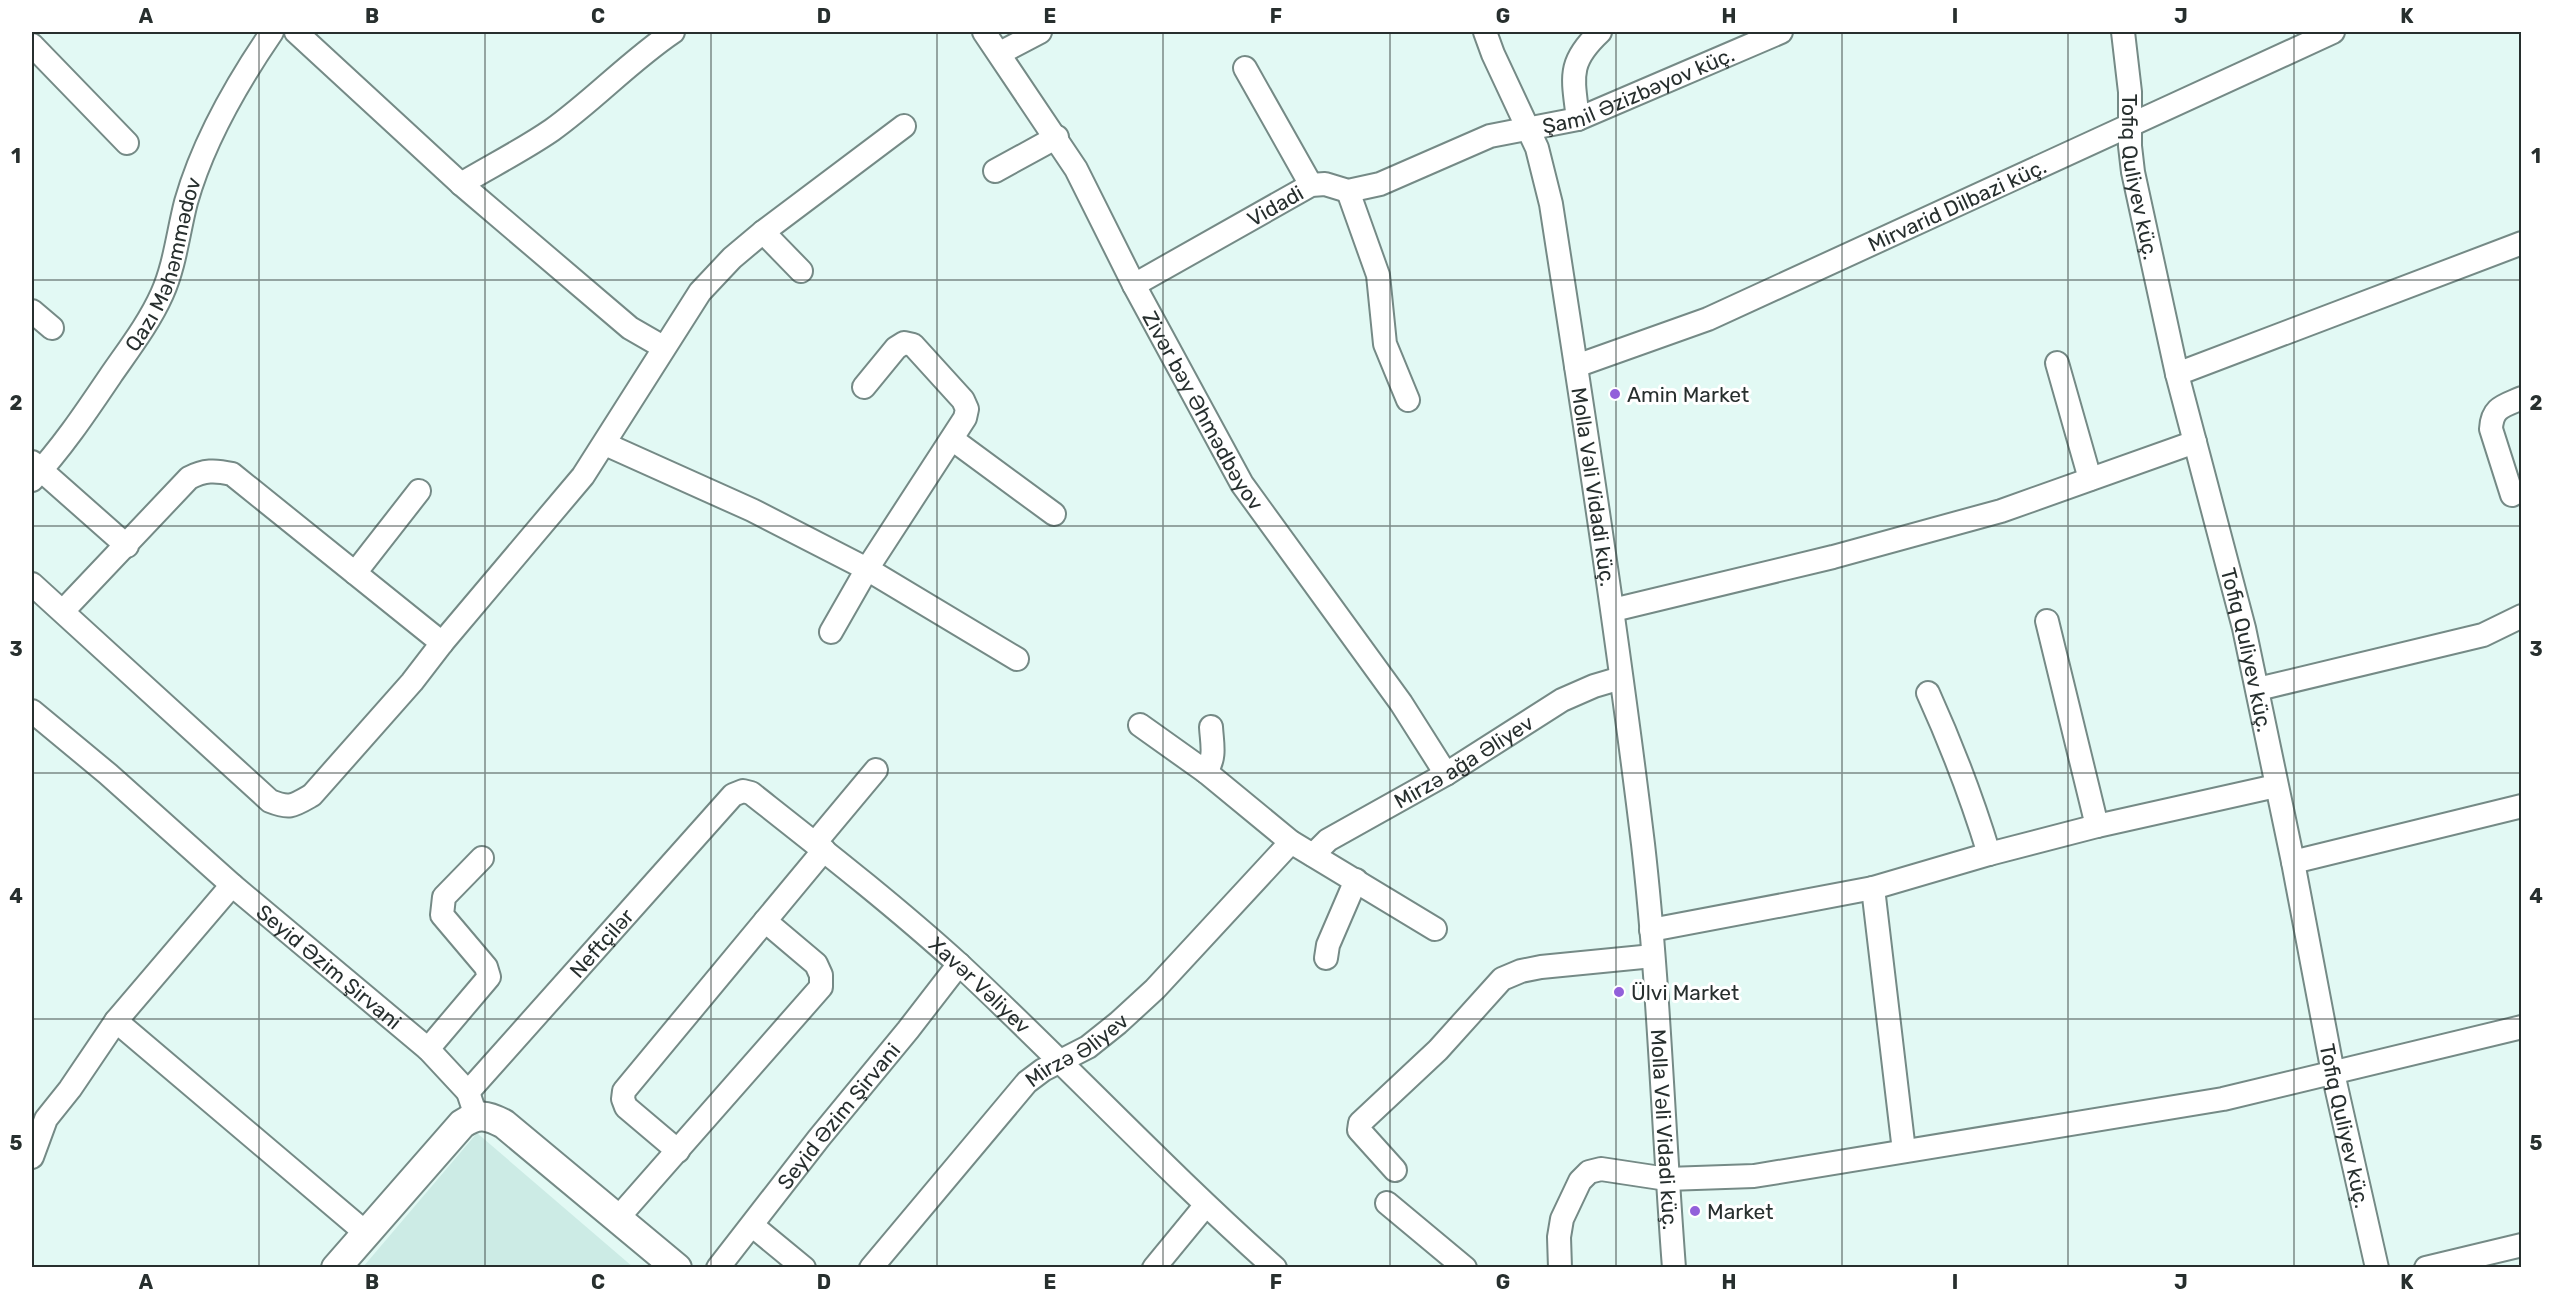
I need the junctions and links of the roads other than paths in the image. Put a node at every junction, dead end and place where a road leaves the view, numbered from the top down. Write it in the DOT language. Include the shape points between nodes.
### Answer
graph roads {
  1 [pos="272,32"];
  2 [pos="296,32"];
  3 [pos="673,32"];
  4 [pos="984,32"];
  5 [pos="1040,32"];
  6 [pos="1485,32"];
  7 [pos="1600,32"];
  8 [pos="1781,32"];
  9 [pos="2123,32"];
  10 [pos="2333,32"];
  11 [pos="32,45"];
  12 [pos="1000,53"];
  13 [pos="1245,68"];
  14 [pos="1578,119"];
  15 [pos="2132,124"];
  16 [pos="904,126"];
  17 [pos="1528,128"];
  18 [pos="1057,137"];
  19 [pos="127,143"];
  20 [pos="995,171"];
  21 [pos="460,184"];
  22 [pos="1311,185"];
  23 [pos="1348,191"];
  24 [pos="763,232"];
  25 [pos="2522,243"];
  26 [pos="801,271"];
  27 [pos="1134,285"];
  28 [pos="32,312"];
  29 [pos="52,327"];
  30 [pos="663,347"];
  31 [pos="2057,363"];
  32 [pos="1576,366"];
  33 [pos="2177,374"];
  34 [pos="864,387"];
  35 [pos="2522,398"];
  36 [pos="1408,400"];
  37 [pos="952,438"];
  38 [pos="2195,442"];
  39 [pos="605,444"];
  40 [pos="34,471"];
  41 [pos="2090,479"];
  42 [pos="419,491"];
  43 [pos="2511,495"];
  44 [pos="1054,514"];
  45 [pos="127,546"];
  46 [pos="867,569"];
  47 [pos="355,573"];
  48 [pos="32,584"];
  49 [pos="1613,610"];
  50 [pos="63,611"];
  51 [pos="2522,616"];
  52 [pos="2047,621"];
  53 [pos="831,632"];
  54 [pos="442,643"];
  55 [pos="1017,659"];
  56 [pos="1621,678"];
  57 [pos="2258,689"];
  58 [pos="1928,693"];
  59 [pos="32,711"];
  60 [pos="1140,725"];
  61 [pos="1210,727"];
  62 [pos="876,770"];
  63 [pos="1206,772"];
  64 [pos="1446,774"];
  65 [pos="2276,786"];
  66 [pos="733,795"];
  67 [pos="2522,806"];
  68 [pos="2097,826"];
  69 [pos="1291,842"];
  70 [pos="819,846"];
  71 [pos="1989,854"];
  72 [pos="1313,855"];
  73 [pos="482,858"];
  74 [pos="2294,862"];
  75 [pos="1356,880"];
  76 [pos="232,885"];
  77 [pos="1873,888"];
  78 [pos="765,921"];
  79 [pos="1435,929"];
  80 [pos="1651,930"];
  81 [pos="1653,956"];
  82 [pos="1326,958"];
  83 [pos="958,964"];
  84 [pos="116,1021"];
  85 [pos="2522,1028"];
  86 [pos="428,1049"];
  87 [pos="1060,1062"];
  88 [pos="2333,1073"];
  89 [pos="472,1104"];
  90 [pos="678,1151"];
  91 [pos="1904,1151"];
  92 [pos="32,1157"];
  93 [pos="1395,1170"];
  94 [pos="1667,1179"];
  95 [pos="1387,1203"];
  96 [pos="1205,1206"];
  97 [pos="617,1219"];
  98 [pos="753,1226"];
  99 [pos="366,1233"];
  100 [pos="2522,1245"];
  101 [pos="336,1268"];
  102 [pos="677,1268"];
  103 [pos="718,1268"];
  104 [pos="804,1268"];
  105 [pos="871,1268"];
  106 [pos="1154,1268"];
  107 [pos="1275,1268"];
  108 [pos="1465,1268"];
  109 [pos="1560,1268"];
  110 [pos="1674,1268"];
  111 [pos="2377,1268"];
  112 [pos="2426,1268"];
  1 -- 40 [label="street, Qazı Məhəmmədov" via="230,101 196,173 162,295 142,331 66,440"];
  2 -- 21 [label="street"];
  3 -- 21 [label="street" via="550,131"];
  4 -- 12 [label="street, Zivər bəy Əhmədbəyov"];
  5 -- 12 [label="street"];
  6 -- 17 [label="street, Molla Vəli Vidadi küç."];
  7 -- 14 [label="street" via="1586,45 1573,74"];
  8 -- 14 [label="street, Şamil Əzizbəyov küç."];
  9 -- 15 [label="street, Tofiq Quliyev küç."];
  10 -- 15 [label="street, Mirvarid Dilbazi küç."];
  11 -- 19 [label="street"];
  12 -- 18 [label="street, Zivər bəy Əhmədbəyov"];
  13 -- 22 [label="street"];
  14 -- 17 [label="street, Şamil Əzizbəyov küç."];
  15 -- 32 [label="street, Mirvarid Dilbazi küç." via="1708,319"];
  15 -- 33 [label="street, Tofiq Quliyev küç." via="2133,172"];
  16 -- 24 [label="street"];
  17 -- 23 [label="street, Vidadi" via="1490,136 1380,184"];
  17 -- 32 [label="street, Molla Vəli Vidadi küç." via="1551,204"];
  18 -- 20 [label="street"];
  18 -- 27 [label="street, Zivər bəy Əhmədbəyov"];
  21 -- 30 [label="street" via="630,328"];
  22 -- 23 [label="street, Vidadi" via="1325,184"];
  22 -- 27 [label="street, Vidadi"];
  23 -- 36 [label="street" via="1378,274 1385,344"];
  24 -- 26 [label="street"];
  24 -- 30 [label="street" via="700,292"];
  25 -- 33 [label="street"];
  27 -- 64 [label="street, Zivər bəy Əhmədbəyov" via="1242,484 1401,703"];
  28 -- 29 [label="street"];
  30 -- 39 [label="street"];
  31 -- 41 [label="street"];
  32 -- 49 [label="street, Molla Vəli Vidadi küç."];
  33 -- 38 [label="street, Tofiq Quliyev küç."];
  34 -- 37 [label="street" via="896,348 904,343 913,345 967,409"];
  35 -- 43 [label="street" via="2498,409 2492,417 2491,429"];
  37 -- 44 [label="street"];
  37 -- 46 [label="street"];
  38 -- 41 [label="street"];
  38 -- 57 [label="street, Tofiq Quliyev küç."];
  39 -- 46 [label="street" via="752,510"];
  39 -- 54 [label="street" via="567,497"];
  40 -- 45 [label="street"];
  41 -- 49 [label="street" via="1990,514"];
  42 -- 47 [label="street"];
  45 -- 47 [label="street" via="189,478 217,470 232,474"];
  45 -- 50 [label="street"];
  46 -- 53 [label="street"];
  46 -- 55 [label="street"];
  47 -- 54 [label="street"];
  48 -- 50 [label="street"];
  49 -- 56 [label="street, Molla Vəli Vidadi küç."];
  50 -- 54 [label="street" via="270,801 285,807 312,795"];
  51 -- 57 [label="street" via="2483,635"];
  52 -- 68 [label="street"];
  56 -- 64 [label="street, Mirzə ağa Əliyev" via="1562,700"];
  56 -- 80 [label="street, Molla Vəli Vidadi küç."];
  57 -- 65 [label="street, Tofiq Quliyev küç."];
  58 -- 71 [label="street" via="1956,755"];
  59 -- 76 [label="street, Seyid Əzim Şirvani"];
  60 -- 63 [label="street"];
  61 -- 63 [label="street" via="1213,754"];
  62 -- 70 [label="street"];
  63 -- 69 [label="street"];
  64 -- 72 [label="street, Mirzə ağa Əliyev" via="1328,840"];
  65 -- 68 [label="street"];
  65 -- 74 [label="street, Tofiq Quliyev küç."];
  66 -- 70 [label="street, Xavər Vəliyev" via="751,793"];
  66 -- 89 [label="street, Neftçilər"];
  67 -- 74 [label="street"];
  68 -- 71 [label="street"];
  69 -- 72 [label="street"];
  69 -- 87 [label="street, Mirzə Əliyev" via="1155,989 1102,1038"];
  70 -- 78 [label="street"];
  70 -- 83 [label="street, Xavər Vəliyev"];
  71 -- 77 [label="street"];
  72 -- 75 [label="street"];
  73 -- 86 [label="street" via="444,897 442,915 486,967 489,977"];
  74 -- 88 [label="street, Tofiq Quliyev küç."];
  75 -- 79 [label="street"];
  75 -- 82 [label="street"];
  76 -- 84 [label="street"];
  76 -- 86 [label="street, Seyid Əzim Şirvani"];
  77 -- 80 [label="street"];
  77 -- 91 [label="street"];
  78 -- 90 [label="street" via="624,1091 626,1107"];
  78 -- 90 [label="street" via="816,964 821,987"];
  80 -- 81 [label="street, Molla Vəli Vidadi küç."];
  81 -- 93 [label="street" via="1521,970 1502,980 1438,1050 1360,1123 1359,1130"];
  81 -- 94 [label="street, Molla Vəli Vidadi küç."];
  83 -- 87 [label="street, Xavər Vəliyev"];
  83 -- 98 [label="street, Seyid Əzim Şirvani"];
  84 -- 92 [label="street" via="46,1119"];
  84 -- 99 [label="street"];
  85 -- 88 [label="street"];
  86 -- 89 [label="street, Seyid Əzim Şirvani"];
  87 -- 96 [label="street, Xavər Vəliyev"];
  87 -- 105 [label="street, Mirzə Əliyev" via="1027,1082"];
  88 -- 91 [label="street" via="2223,1100"];
  88 -- 111 [label="street, Tofiq Quliyev küç."];
  89 -- 97 [label="street" via="504,1124"];
  89 -- 99 [label="street, Neftçilər" via="462,1124"];
  90 -- 97 [label="street"];
  91 -- 94 [label="street" via="1754,1176"];
  94 -- 109 [label="street" via="1601,1169 1589,1172 1580,1181 1562,1219"];
  94 -- 110 [label="street, Molla Vəli Vidadi küç."];
  95 -- 108 [label="street"];
  96 -- 106 [label="street"];
  96 -- 107 [label="street, Xavər Vəliyev"];
  97 -- 102 [label="street"];
  98 -- 103 [label="street, Seyid Əzim Şirvani"];
  98 -- 104 [label="street"];
  99 -- 101 [label="street, Neftçilər"];
  100 -- 112 [label="street"];
}
